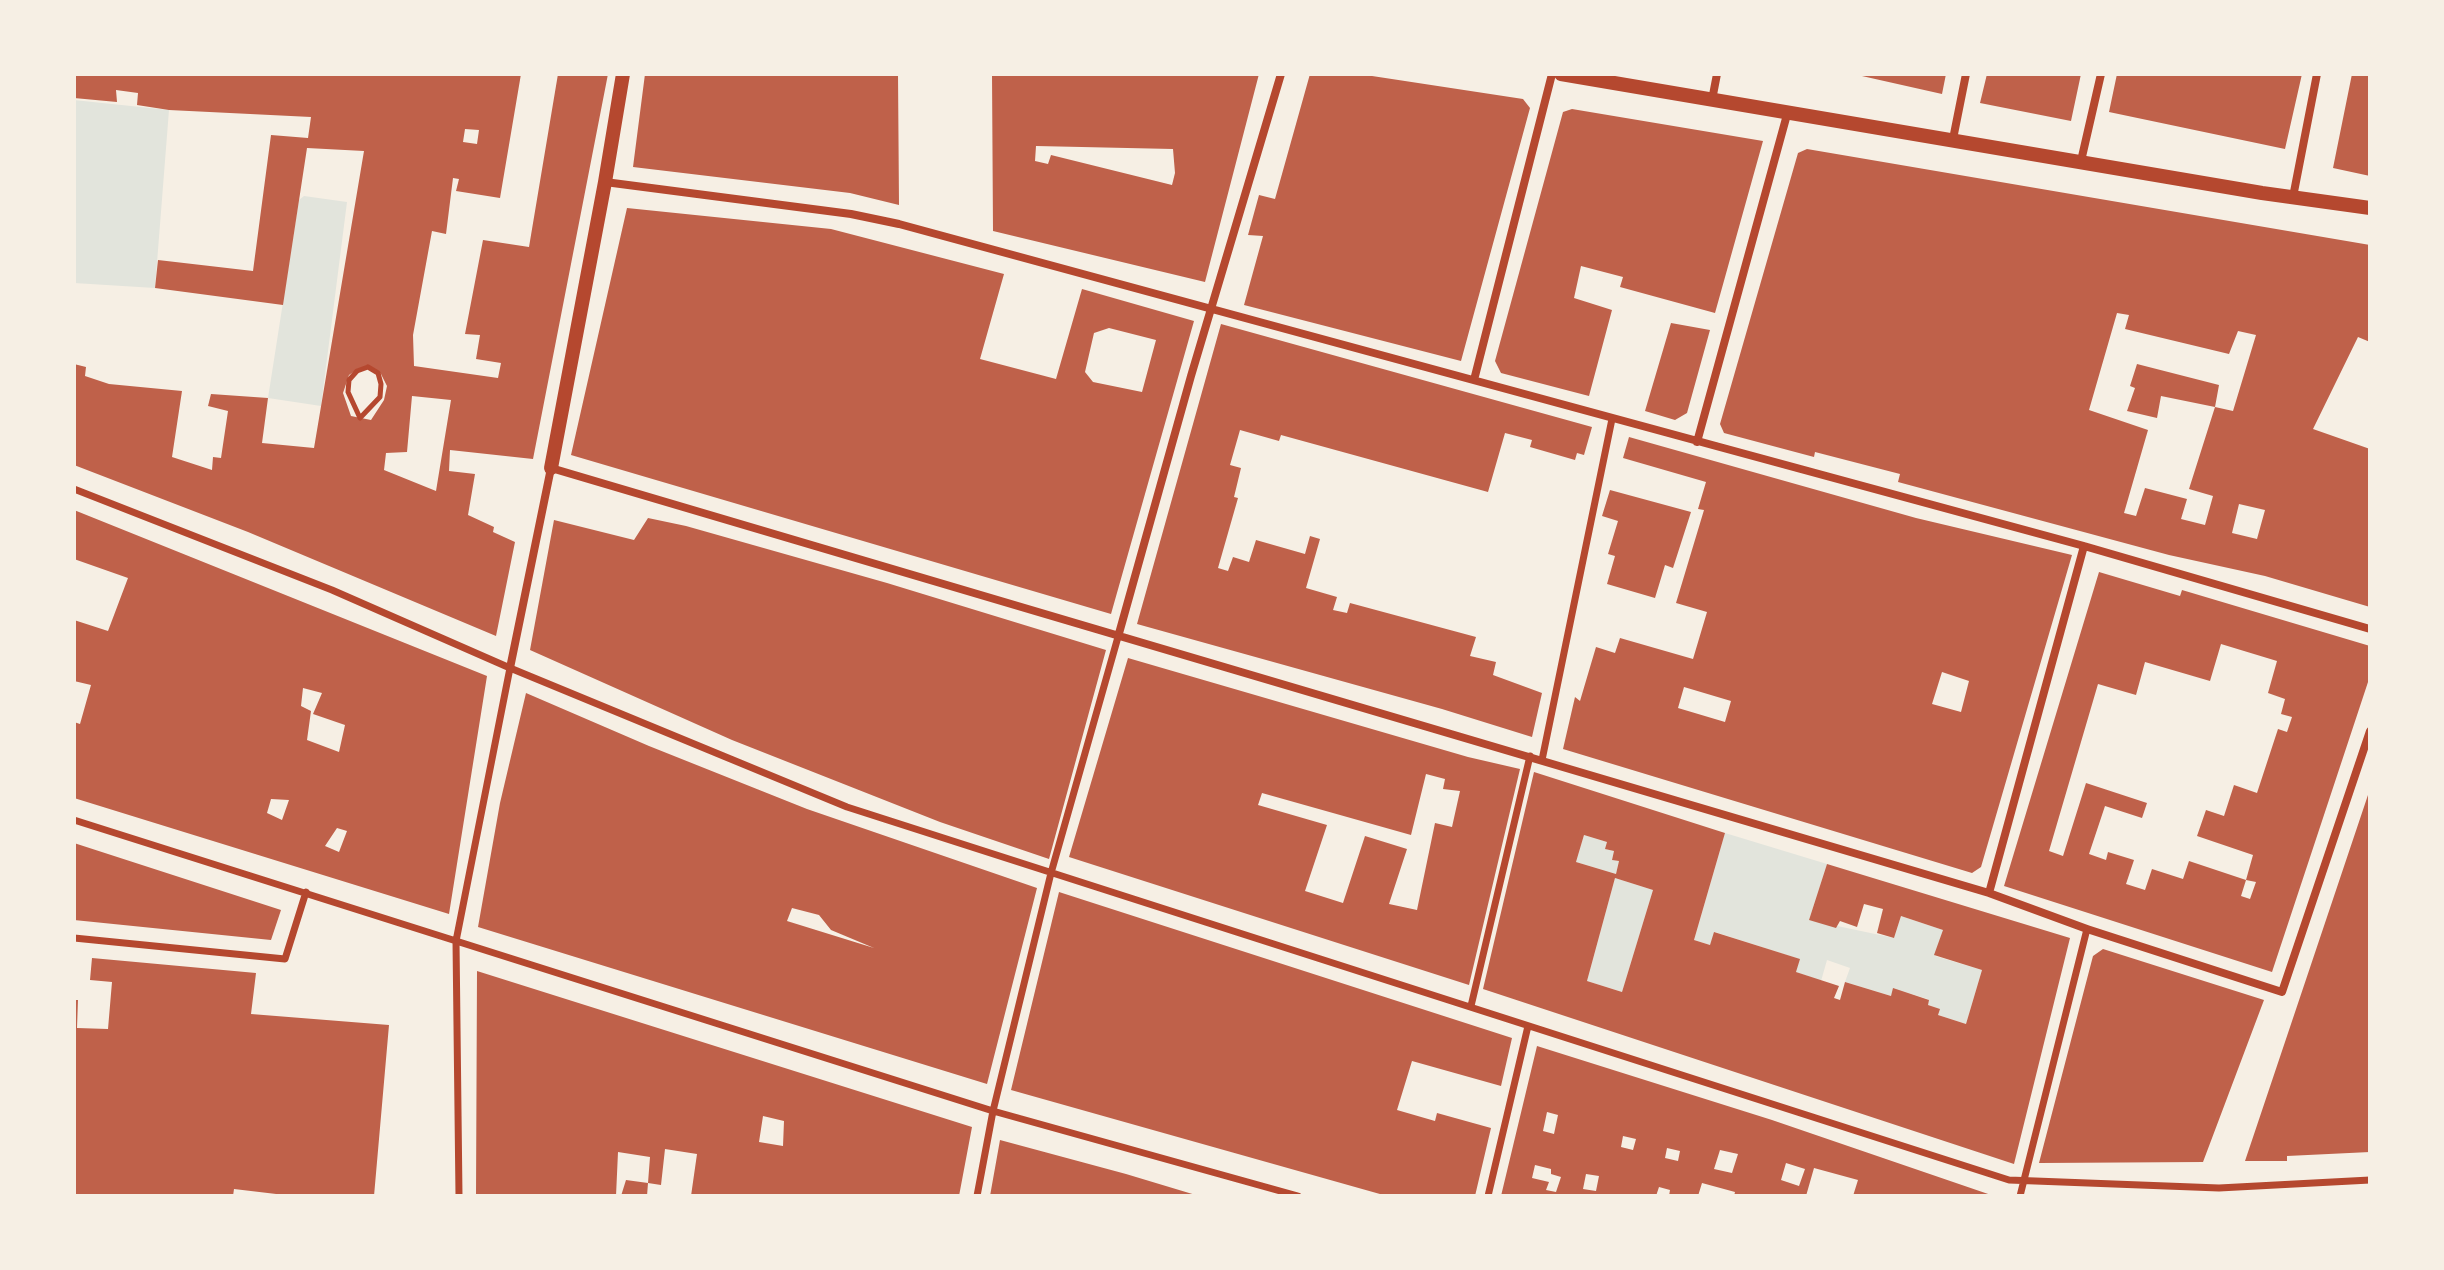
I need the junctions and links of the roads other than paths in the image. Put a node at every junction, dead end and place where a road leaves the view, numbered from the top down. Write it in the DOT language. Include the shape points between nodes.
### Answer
graph roads {
  1 [pos="623,74"];
  2 [pos="1281,74"];
  3 [pos="1552,74"];
  4 [pos="1561,74"];
  5 [pos="1717,74"];
  6 [pos="1966,74"];
  7 [pos="2101,74"];
  8 [pos="2317,74"];
  9 [pos="1712,100"];
  10 [pos="1788,111"];
  11 [pos="1953,139"];
  12 [pos="2081,161"];
  13 [pos="605,182"];
  14 [pos="2293,197"];
  15 [pos="2370,208"];
  16 [pos="1211,308"];
  17 [pos="1474,380"];
  18 [pos="1612,419"];
  19 [pos="1697,442"];
  20 [pos="551,468"];
  21 [pos="74,489"];
  22 [pos="2084,546"];
  23 [pos="2370,629"];
  24 [pos="1118,637"];
  25 [pos="510,668"];
  26 [pos="2370,731"];
  27 [pos="1530,756"];
  28 [pos="1542,760"];
  29 [pos="74,820"];
  30 [pos="1051,873"];
  31 [pos="306,892"];
  32 [pos="1989,893"];
  33 [pos="2087,929"];
  34 [pos="74,938"];
  35 [pos="456,941"];
  36 [pos="1471,1006"];
  37 [pos="1528,1026"];
  38 [pos="993,1111"];
  39 [pos="2370,1180"];
  40 [pos="2022,1182"];
  41 [pos="459,1196"];
  42 [pos="977,1196"];
  43 [pos="1298,1196"];
  44 [pos="1488,1196"];
  45 [pos="2020,1196"];
  1 -- 13 [label="street"];
  2 -- 16 [label="street"];
  3 -- 17 [label="street"];
  4 -- 9 [label="street"];
  5 -- 9 [label="street"];
  6 -- 11 [label="street"];
  7 -- 12 [label="street"];
  8 -- 14 [label="street"];
  9 -- 10 [label="street"];
  10 -- 11 [label="street"];
  10 -- 19 [label="street"];
  11 -- 12 [label="street"];
  12 -- 14 [label="street"];
  13 -- 16 [label="street" via="851,214"];
  13 -- 20 [label="street"];
  14 -- 15 [label="street"];
  16 -- 17 [label="street"];
  16 -- 24 [label="street"];
  17 -- 18 [label="street"];
  18 -- 19 [label="street"];
  18 -- 28 [label="street"];
  19 -- 22 [label="street"];
  20 -- 24 [label="street"];
  20 -- 25 [label="street"];
  21 -- 25 [label="street" via="332,590"];
  22 -- 23 [label="street"];
  22 -- 32 [label="street"];
  24 -- 27 [label="street"];
  24 -- 30 [label="street"];
  25 -- 30 [label="street" via="847,807"];
  25 -- 35 [label="street"];
  26 -- 33 [label="street" via="2282,992"];
  27 -- 28 [label="street"];
  27 -- 36 [label="street"];
  28 -- 32 [label="street"];
  29 -- 31 [label="street"];
  30 -- 36 [label="street"];
  30 -- 38 [label="street"];
  31 -- 34 [label="street" via="285,959"];
  31 -- 35 [label="street"];
  32 -- 33 [label="street"];
  33 -- 40 [label="street"];
  35 -- 38 [label="street"];
  35 -- 41 [label="street"];
  36 -- 37 [label="street"];
  37 -- 40 [label="street"];
  37 -- 44 [label="street"];
  38 -- 42 [label="street"];
  38 -- 43 [label="street"];
  39 -- 40 [label="street" via="2219,1188"];
  40 -- 45 [label="street"];
}
